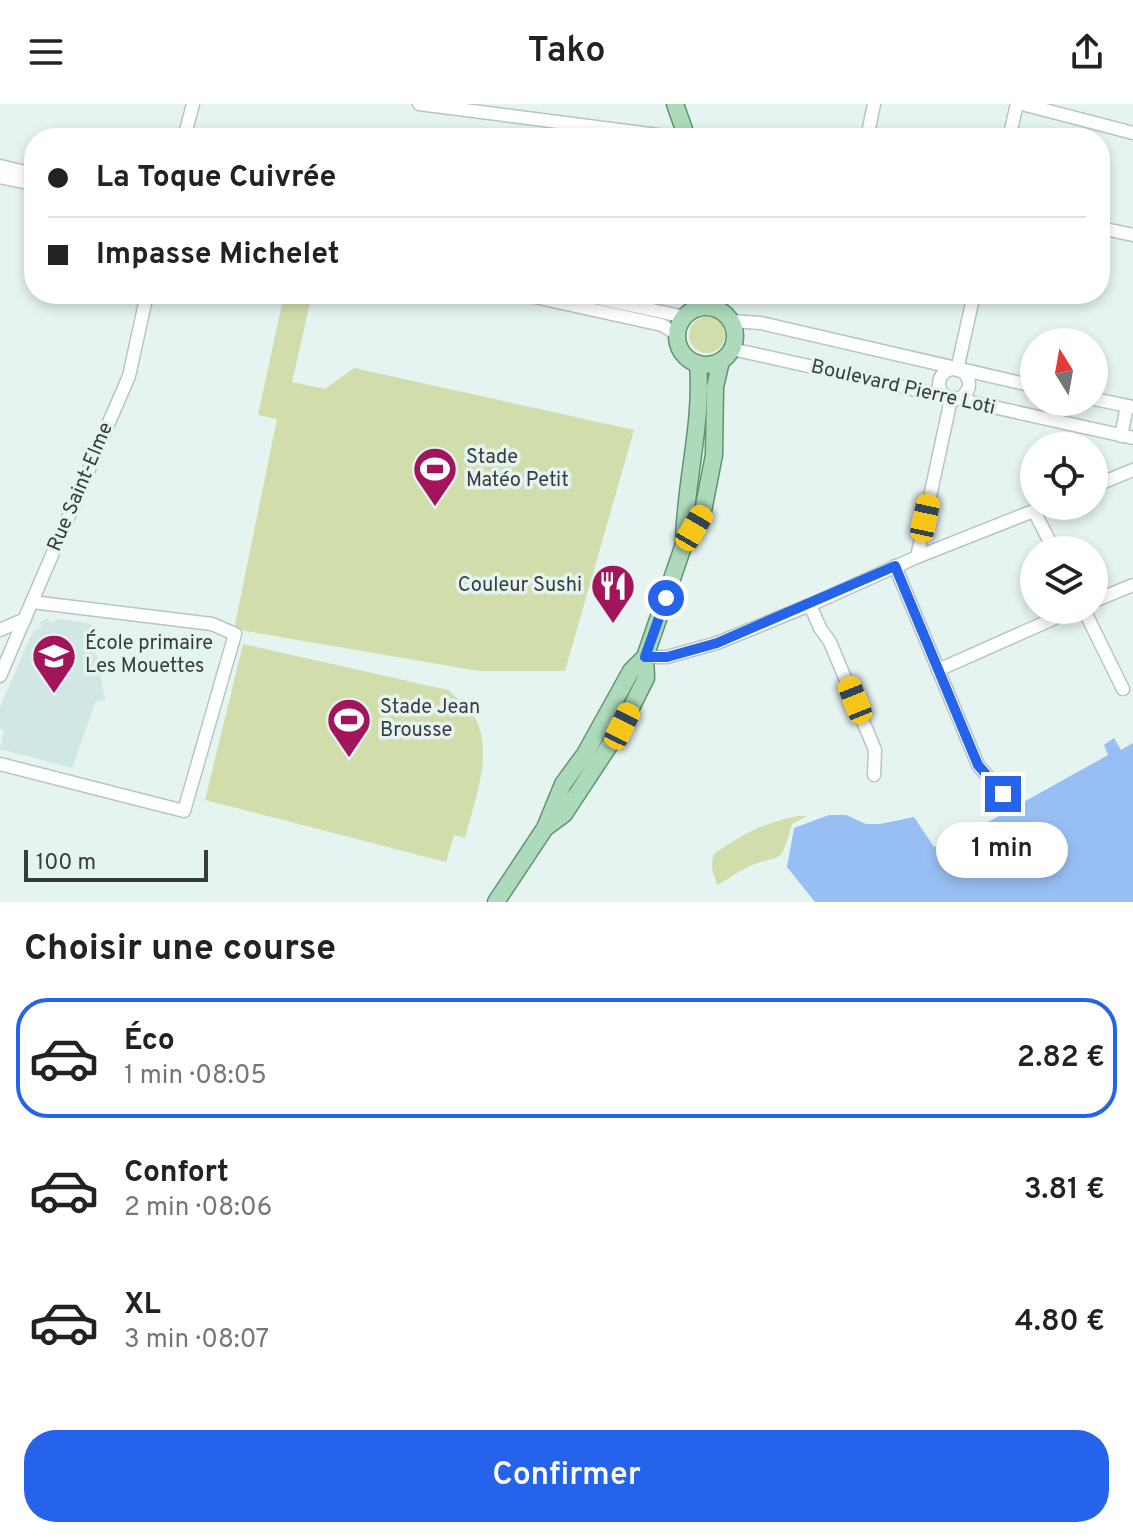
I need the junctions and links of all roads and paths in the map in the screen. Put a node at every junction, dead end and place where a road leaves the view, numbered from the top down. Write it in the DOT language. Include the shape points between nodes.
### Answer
graph roads {
  1 [pos="193,104"];
  2 [pos="419,104"];
  3 [pos="675,104"];
  4 [pos="874,104"];
  5 [pos="1019,104"];
  6 [pos="464,107"];
  7 [pos="187,128"];
  8 [pos="613,128"];
  9 [pos="681,128"];
  10 [pos="869,128"];
  11 [pos="1012,128"];
  12 [pos="1133,133"];
  13 [pos="0,166"];
  14 [pos="24,172"];
  15 [pos="0,177"];
  16 [pos="24,182"];
  17 [pos="1110,230"];
  18 [pos="1133,235"];
  19 [pos="145,304"];
  20 [pos="566,304"];
  21 [pos="625,304"];
  22 [pos="708,304"];
  23 [pos="717,304"];
  24 [pos="972,304"];
  25 [pos="685,317"];
  26 [pos="731,321"];
  27 [pos="678,335"];
  28 [pos="727,355"];
  29 [pos="698,364"];
  30 [pos="957,370"];
  31 [pos="1020,383"];
  32 [pos="951,399"];
  33 [pos="1108,402"];
  34 [pos="1130,407"];
  35 [pos="1127,437"];
  36 [pos="1133,470"];
  37 [pos="1108,480"];
  38 [pos="1020,516"];
  39 [pos="684,544"];
  40 [pos="917,557"];
  41 [pos="895,566"];
  42 [pos="1133,585"];
  43 [pos="1108,595"];
  44 [pos="32,602"];
  45 [pos="810,605"];
  46 [pos="25,619"];
  47 [pos="1042,624"];
  48 [pos="1091,624"];
  49 [pos="0,630"];
  50 [pos="645,657"];
  51 [pos="938,670"];
  52 [pos="0,676"];
  53 [pos="1123,689"];
  54 [pos="0,764"];
  55 [pos="874,775"];
  56 [pos="1003,794"];
  57 [pos="496,902"];
  1 -- 7 [label="street"];
  2 -- 6 [label="street"];
  3 -- 9 [label="main road"];
  4 -- 10 [label="street"];
  5 -- 11 [label="street"];
  5 -- 12 [label="street"];
  6 -- 8 [label="street"];
  13 -- 14 [label="street"];
  15 -- 16 [label="street"];
  17 -- 18 [label="street"];
  19 -- 44 [label="street, Rue Saint-Elme" via="129,376"];
  20 -- 27 [label="street" via="662,325"];
  21 -- 25 [label="street"];
  22 -- 25 [label="main road"];
  23 -- 26 [label="main road"];
  24 -- 30 [label="street"];
  25 -- 27 [label="main road"];
  26 -- 28 [label="main road" via="735,340"];
  26 -- 30 [label="street, Boulevard Pierre Loti" via="761,323"];
  27 -- 29 [label="main road" via="682,351"];
  28 -- 29 [label="main road" via="714,364"];
  28 -- 32 [label="street, Boulevard Pierre Loti"];
  28 -- 39 [label="main road" via="715,387 714,455 703,511"];
  29 -- 39 [label="main road"];
  30 -- 31 [label="street, Boulevard Pierre Loti"];
  30 -- 32 [label="street" via="967,378 968,387"];
  30 -- 32 [label="street" via="943,374 939,384"];
  32 -- 35 [label="street, Boulevard Pierre Loti"];
  32 -- 40 [label="street"];
  33 -- 34 [label="street, Boulevard Pierre Loti"];
  34 -- 35 [label="street, Boulevard Pierre Loti"];
  36 -- 37 [label="street"];
  38 -- 40 [label="street"];
  39 -- 50 [label="main road"];
  40 -- 41 [label="street"];
  41 -- 45 [label="street"];
  41 -- 51 [label="street"];
  42 -- 43 [label="street"];
  44 -- 46 [label="street, Rue Saint-Elme"];
  44 -- 54 [label="street" via="212,624 235,634 184,811"];
  45 -- 50 [label="street" via="717,643 667,657"];
  45 -- 55 [label="street" via="875,750"];
  46 -- 49 [label="street"];
  46 -- 52 [label="street, Rue Saint-Elme"];
  47 -- 51 [label="street"];
  48 -- 53 [label="street"];
  50 -- 57 [label="main road" via="631,671 563,784 545,828"];
  51 -- 56 [label="street" via="978,765"];
}
